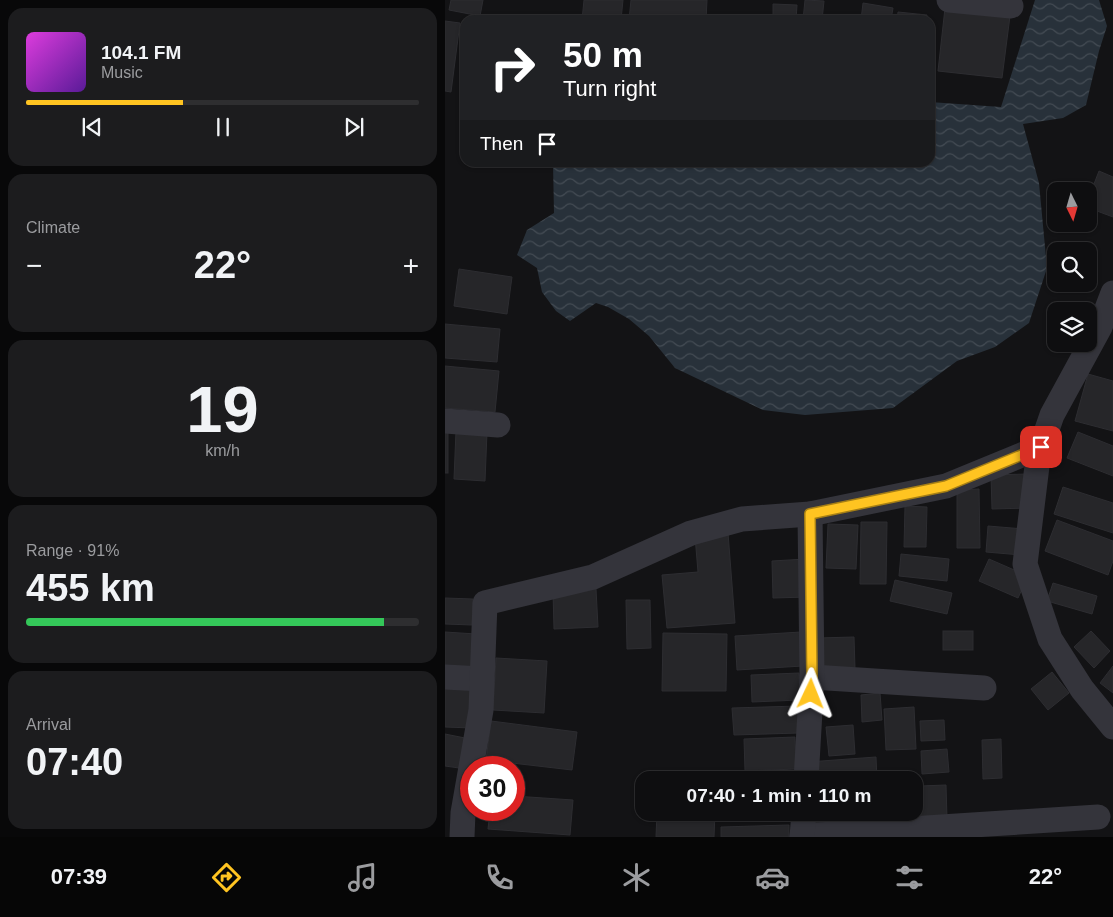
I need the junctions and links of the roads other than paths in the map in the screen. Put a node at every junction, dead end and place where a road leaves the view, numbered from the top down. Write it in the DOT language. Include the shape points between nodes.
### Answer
graph roads {
  1 [pos="949,0"];
  2 [pos="1011,6"];
  3 [pos="1111,302"];
  4 [pos="445,421"];
  5 [pos="498,426"];
  6 [pos="1041,447"];
  7 [pos="810,514"];
  8 [pos="445,677"];
  9 [pos="812,677"];
  10 [pos="482,679"];
  11 [pos="984,688"];
  12 [pos="1113,727"];
  13 [pos="807,771"];
  14 [pos="1098,817"];
  15 [pos="457,820"];
  16 [pos="803,828"];
  1 -- 2 [label="street"];
  3 -- 6 [label="street" via="1101,327 1052,415"];
  4 -- 5 [label="street"];
  6 -- 7 [label="street" via="946,486"];
  6 -- 12 [label="street" via="1025,564 1050,639 1082,689"];
  7 -- 9 [label="street"];
  7 -- 10 [label="street" via="742,519 700,530 593,577 485,602"];
  8 -- 10 [label="street"];
  9 -- 11 [label="street"];
  9 -- 13 [label="street"];
  10 -- 15 [label="street" via="481,710"];
  14 -- 16 [label="street"];
}
